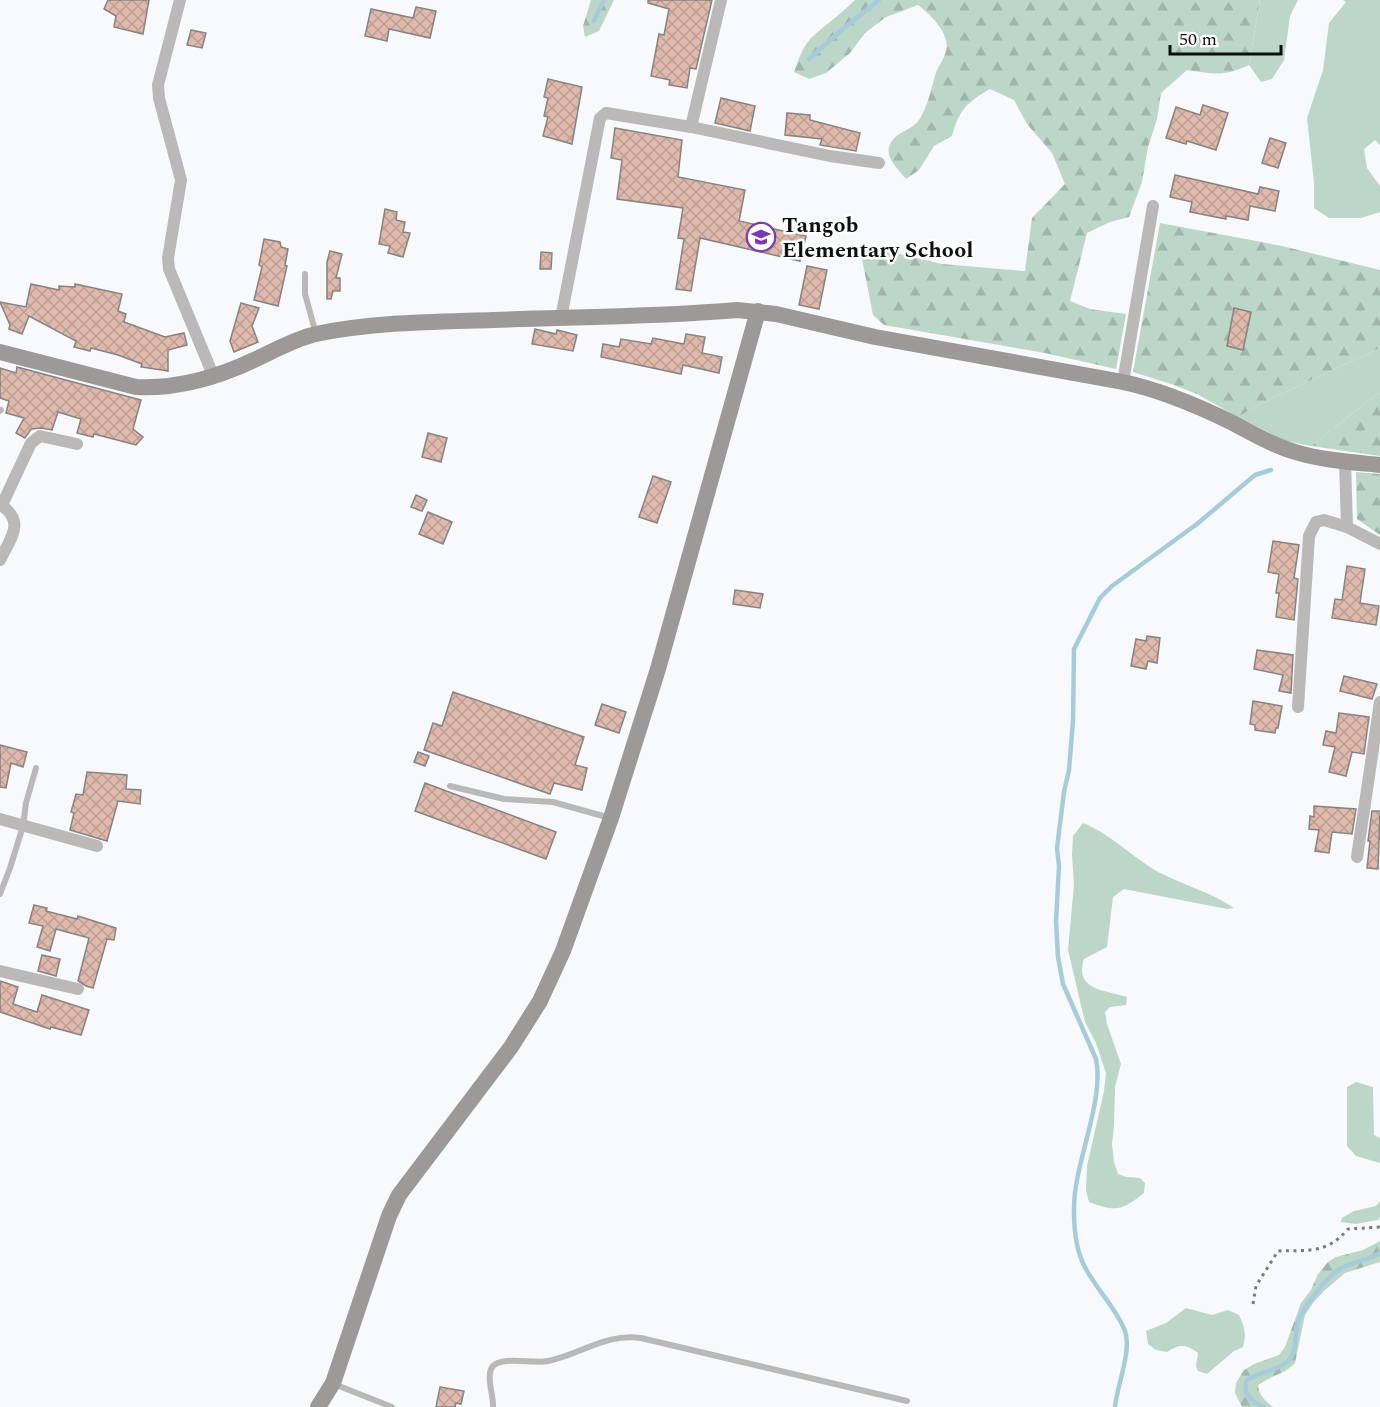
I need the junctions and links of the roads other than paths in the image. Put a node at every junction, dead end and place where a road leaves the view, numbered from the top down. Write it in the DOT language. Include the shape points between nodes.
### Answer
graph roads {
  1 [pos="180,0"];
  2 [pos="721,0"];
  3 [pos="692,127"];
  4 [pos="879,163"];
  5 [pos="1153,206"];
  6 [pos="305,274"];
  7 [pos="758,311"];
  8 [pos="561,318"];
  9 [pos="316,334"];
  10 [pos="0,352"];
  11 [pos="213,375"];
  12 [pos="1123,382"];
  13 [pos="76,444"];
  14 [pos="1345,461"];
  15 [pos="1380,465"];
  16 [pos="1,505"];
  17 [pos="1347,527"];
  18 [pos="1380,544"];
  19 [pos="0,560"];
  20 [pos="1380,702"];
  21 [pos="1298,707"];
  22 [pos="36,768"];
  23 [pos="450,786"];
  24 [pos="611,818"];
  25 [pos="0,819"];
  26 [pos="23,826"];
  27 [pos="97,846"];
  28 [pos="1357,857"];
  29 [pos="0,894"];
  30 [pos="0,971"];
  31 [pos="78,989"];
  32 [pos="333,1383"];
  33 [pos="907,1401"];
  34 [pos="318,1407"];
  35 [pos="392,1407"];
  36 [pos="493,1407"];
  1 -- 11 [label="street" via="158,84 181,180 168,258 169,269"];
  2 -- 3 [label="street"];
  3 -- 4 [label="street"];
  3 -- 8 [label="street" via="614,113 600,118"];
  5 -- 12 [label="street"];
  6 -- 9 [label="lane" via="305,294"];
  7 -- 8 [label="street"];
  7 -- 12 [label="street" via="875,337"];
  7 -- 24 [label="street" via="658,669"];
  8 -- 9 [label="street" via="445,321"];
  9 -- 11 [label="street"];
  10 -- 11 [label="street" via="136,387 179,386"];
  12 -- 14 [label="street" via="1193,405 1289,450"];
  13 -- 16 [label="street" via="35,438"];
  14 -- 15 [label="street"];
  14 -- 17 [label="street"];
  16 -- 19 [label="street" via="12,514 15,528"];
  17 -- 18 [label="street"];
  17 -- 21 [label="street" via="1324,520 1316,522 1309,536"];
  20 -- 28 [label="street"];
  22 -- 26 [label="lane"];
  23 -- 24 [label="lane" via="504,800 553,802"];
  24 -- 32 [label="street" via="563,951 540,1001 511,1047 394,1205"];
  25 -- 26 [label="street"];
  26 -- 27 [label="street"];
  26 -- 29 [label="lane"];
  30 -- 31 [label="street"];
  32 -- 34 [label="street"];
  32 -- 35 [label="lane"];
  33 -- 36 [label="lane" via="621,1336 546,1361 497,1363 490,1374"];
}
